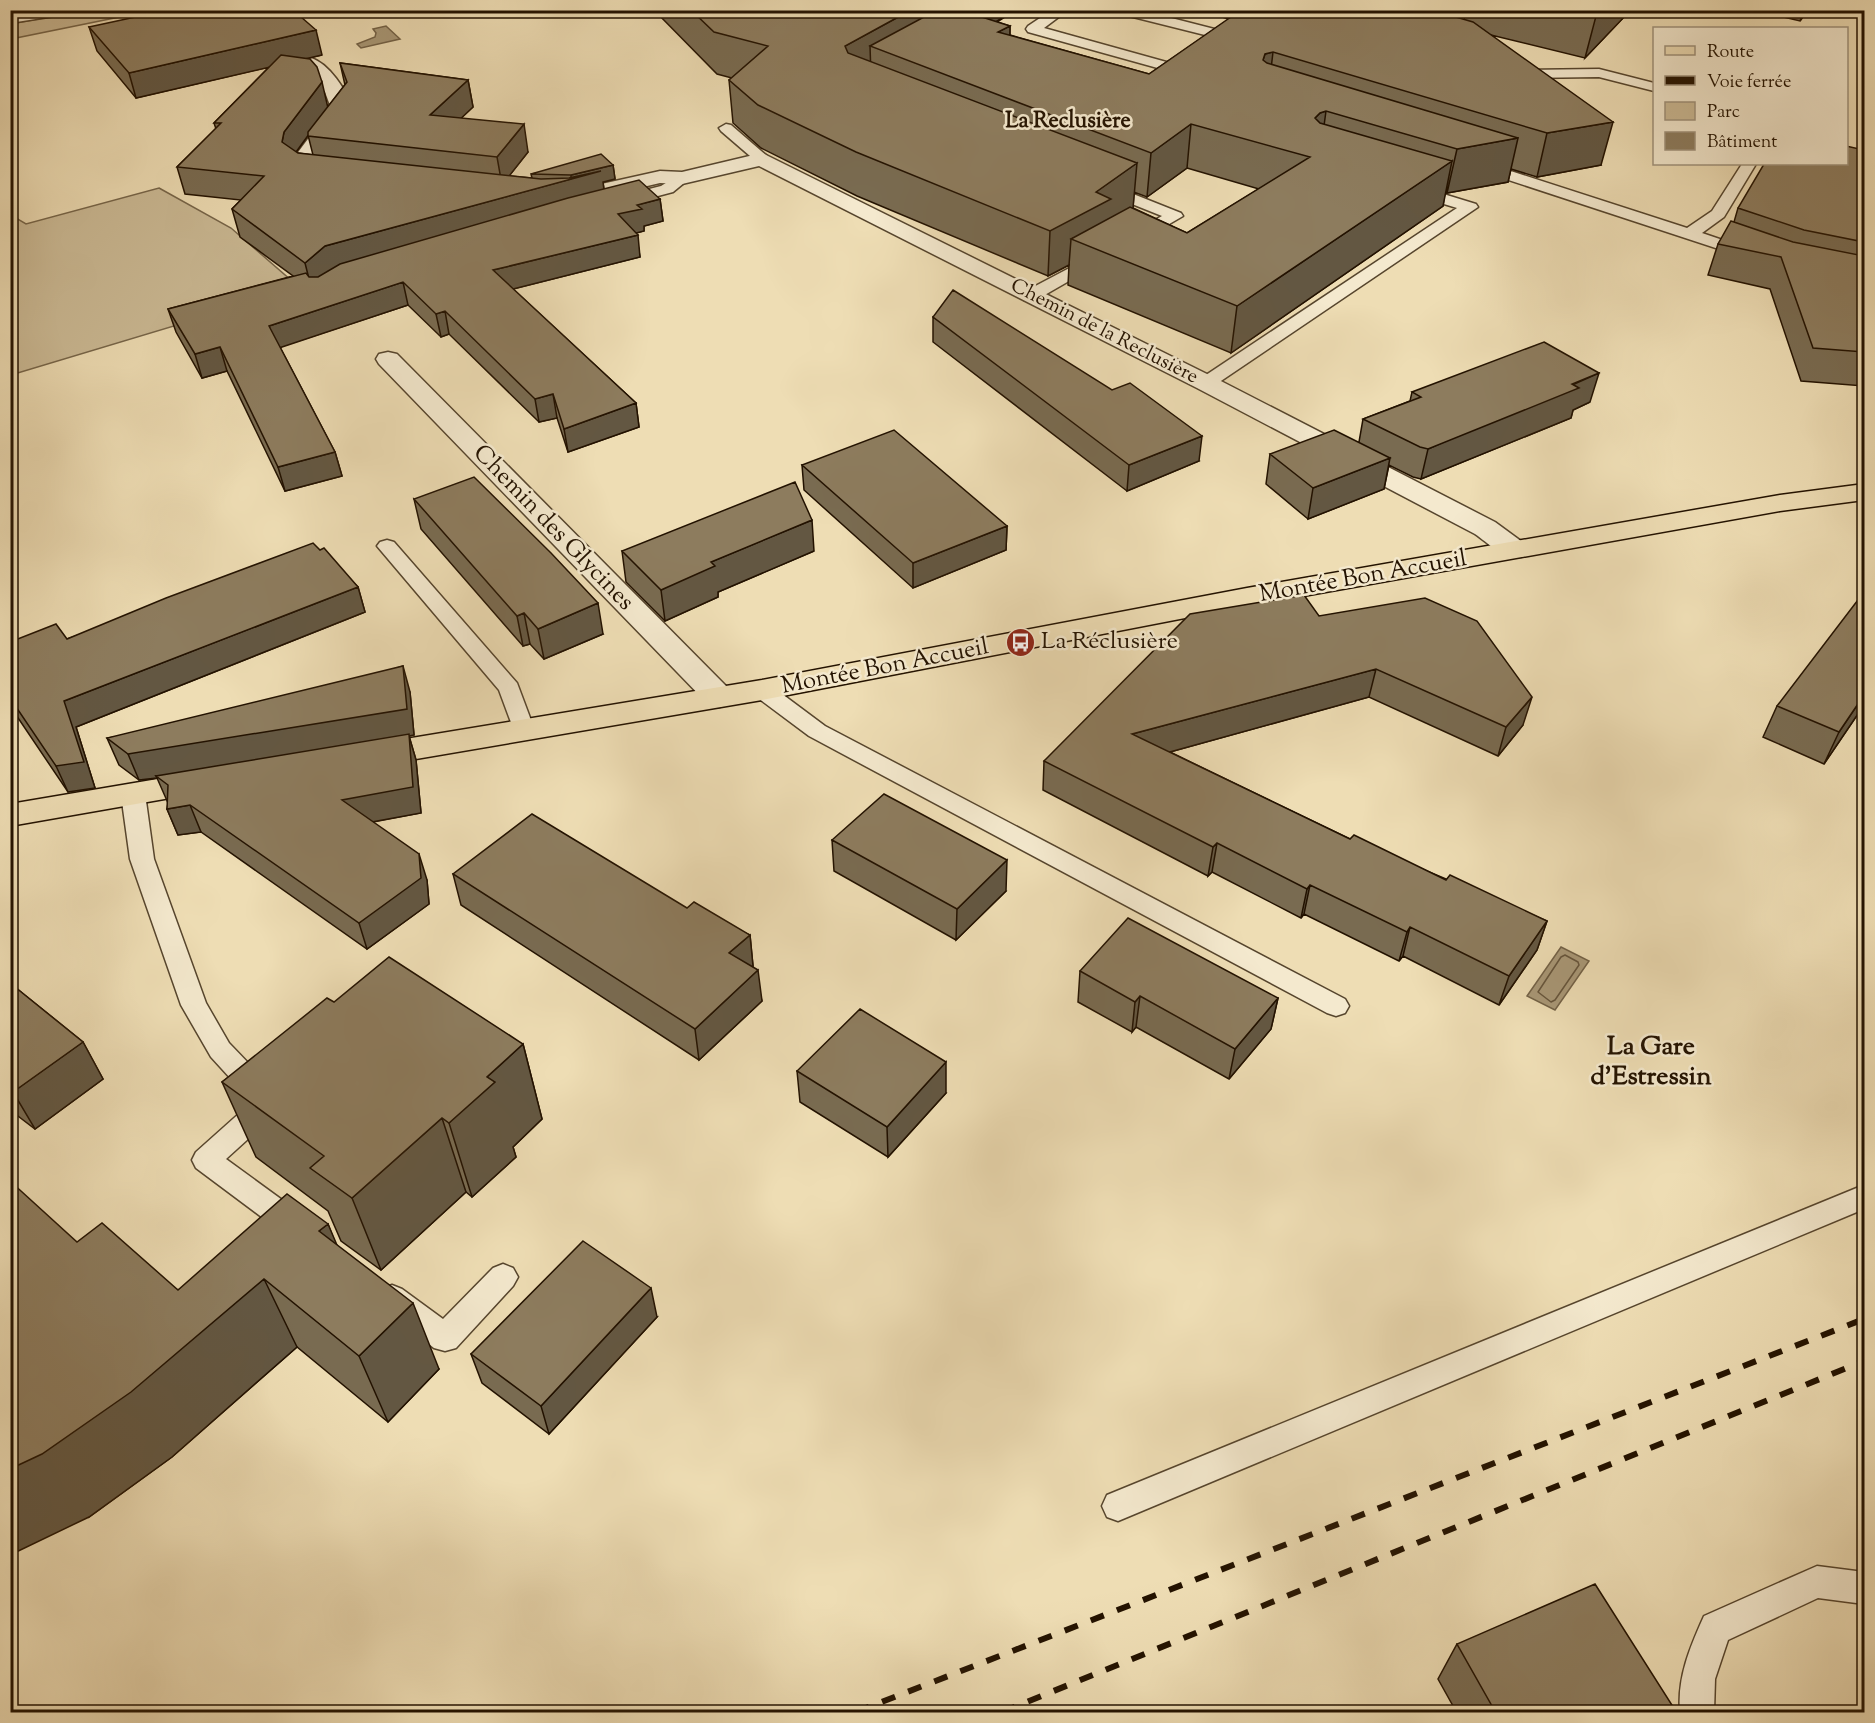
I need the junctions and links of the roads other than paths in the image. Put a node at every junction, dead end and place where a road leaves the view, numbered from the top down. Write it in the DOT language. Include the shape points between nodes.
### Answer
graph roads {
  1 [pos="55,10"];
  2 [pos="1062,10"];
  3 [pos="1122,10"];
  4 [pos="1471,10"];
  5 [pos="10,18"];
  6 [pos="1443,51"];
  7 [pos="311,64"];
  8 [pos="1499,67"];
  9 [pos="1653,87"];
  10 [pos="726,128"];
  11 [pos="762,159"];
  12 [pos="1460,160"];
  13 [pos="1748,165"];
  14 [pos="347,177"];
  15 [pos="1087,181"];
  16 [pos="1394,184"];
  17 [pos="580,203"];
  18 [pos="1689,234"];
  19 [pos="1766,260"];
  20 [pos="1030,296"];
  21 [pos="388,358"];
  22 [pos="1206,383"];
  23 [pos="1864,492"];
  24 [pos="387,546"];
  25 [pos="1515,550"];
  26 [pos="762,690"];
  27 [pos="719,697"];
  28 [pos="524,730"];
  29 [pos="340,760"];
  30 [pos="237,777"];
  31 [pos="133,794"];
  32 [pos="10,815"];
  33 [pos="1336,1006"];
  34 [pos="1864,1197"];
  35 [pos="320,1245"];
  36 [pos="503,1277"];
  37 [pos="368,1281"];
  38 [pos="1118,1506"];
  39 [pos="1864,1588"];
  40 [pos="1697,1713"];
  1 -- 5 [label="street"];
  2 -- 3 [label="lane" via="1033,29 1172,68 1225,36"];
  4 -- 6 [label="lane" via="1431,48"];
  7 -- 14 [label="street" via="335,92 341,108 303,159 302,168 312,174"];
  8 -- 9 [label="lane" via="1522,74 1599,73"];
  10 -- 11 [label="lane"];
  11 -- 17 [label="street" via="682,178 660,177"];
  11 -- 20 [label="street, Chemin de la Reclusière"];
  12 -- 18 [label="lane"];
  13 -- 18 [label="lane" via="1718,214"];
  15 -- 20 [label="lane" via="1175,216"];
  16 -- 22 [label="lane" via="1470,207"];
  18 -- 19 [label="lane"];
  20 -- 22 [label="street, Chemin de la Reclusière"];
  21 -- 27 [label="street, Chemin des Glycines"];
  22 -- 25 [label="street, Chemin de la Reclusière" via="1485,528"];
  23 -- 25 [label="main road, Montée Bon Accueil"];
  24 -- 28 [label="lane" via="509,688"];
  25 -- 26 [label="main road, Montée Bon Accueil"];
  26 -- 27 [label="main road, Montée Bon Accueil"];
  26 -- 33 [label="lane" via="817,731"];
  27 -- 28 [label="main road, Montée Bon Accueil"];
  28 -- 29 [label="main road, Montée Bon Accueil"];
  30 -- 31 [label="main road"];
  31 -- 32 [label="main road"];
  31 -- 35 [label="lane" via="142,859 194,1005 220,1050 269,1103 206,1160"];
  34 -- 38 [label="lane"];
  36 -- 37 [label="lane" via="445,1338"];
  39 -- 40 [label="lane" via="1817,1582 1716,1628 1700,1663"];
}
